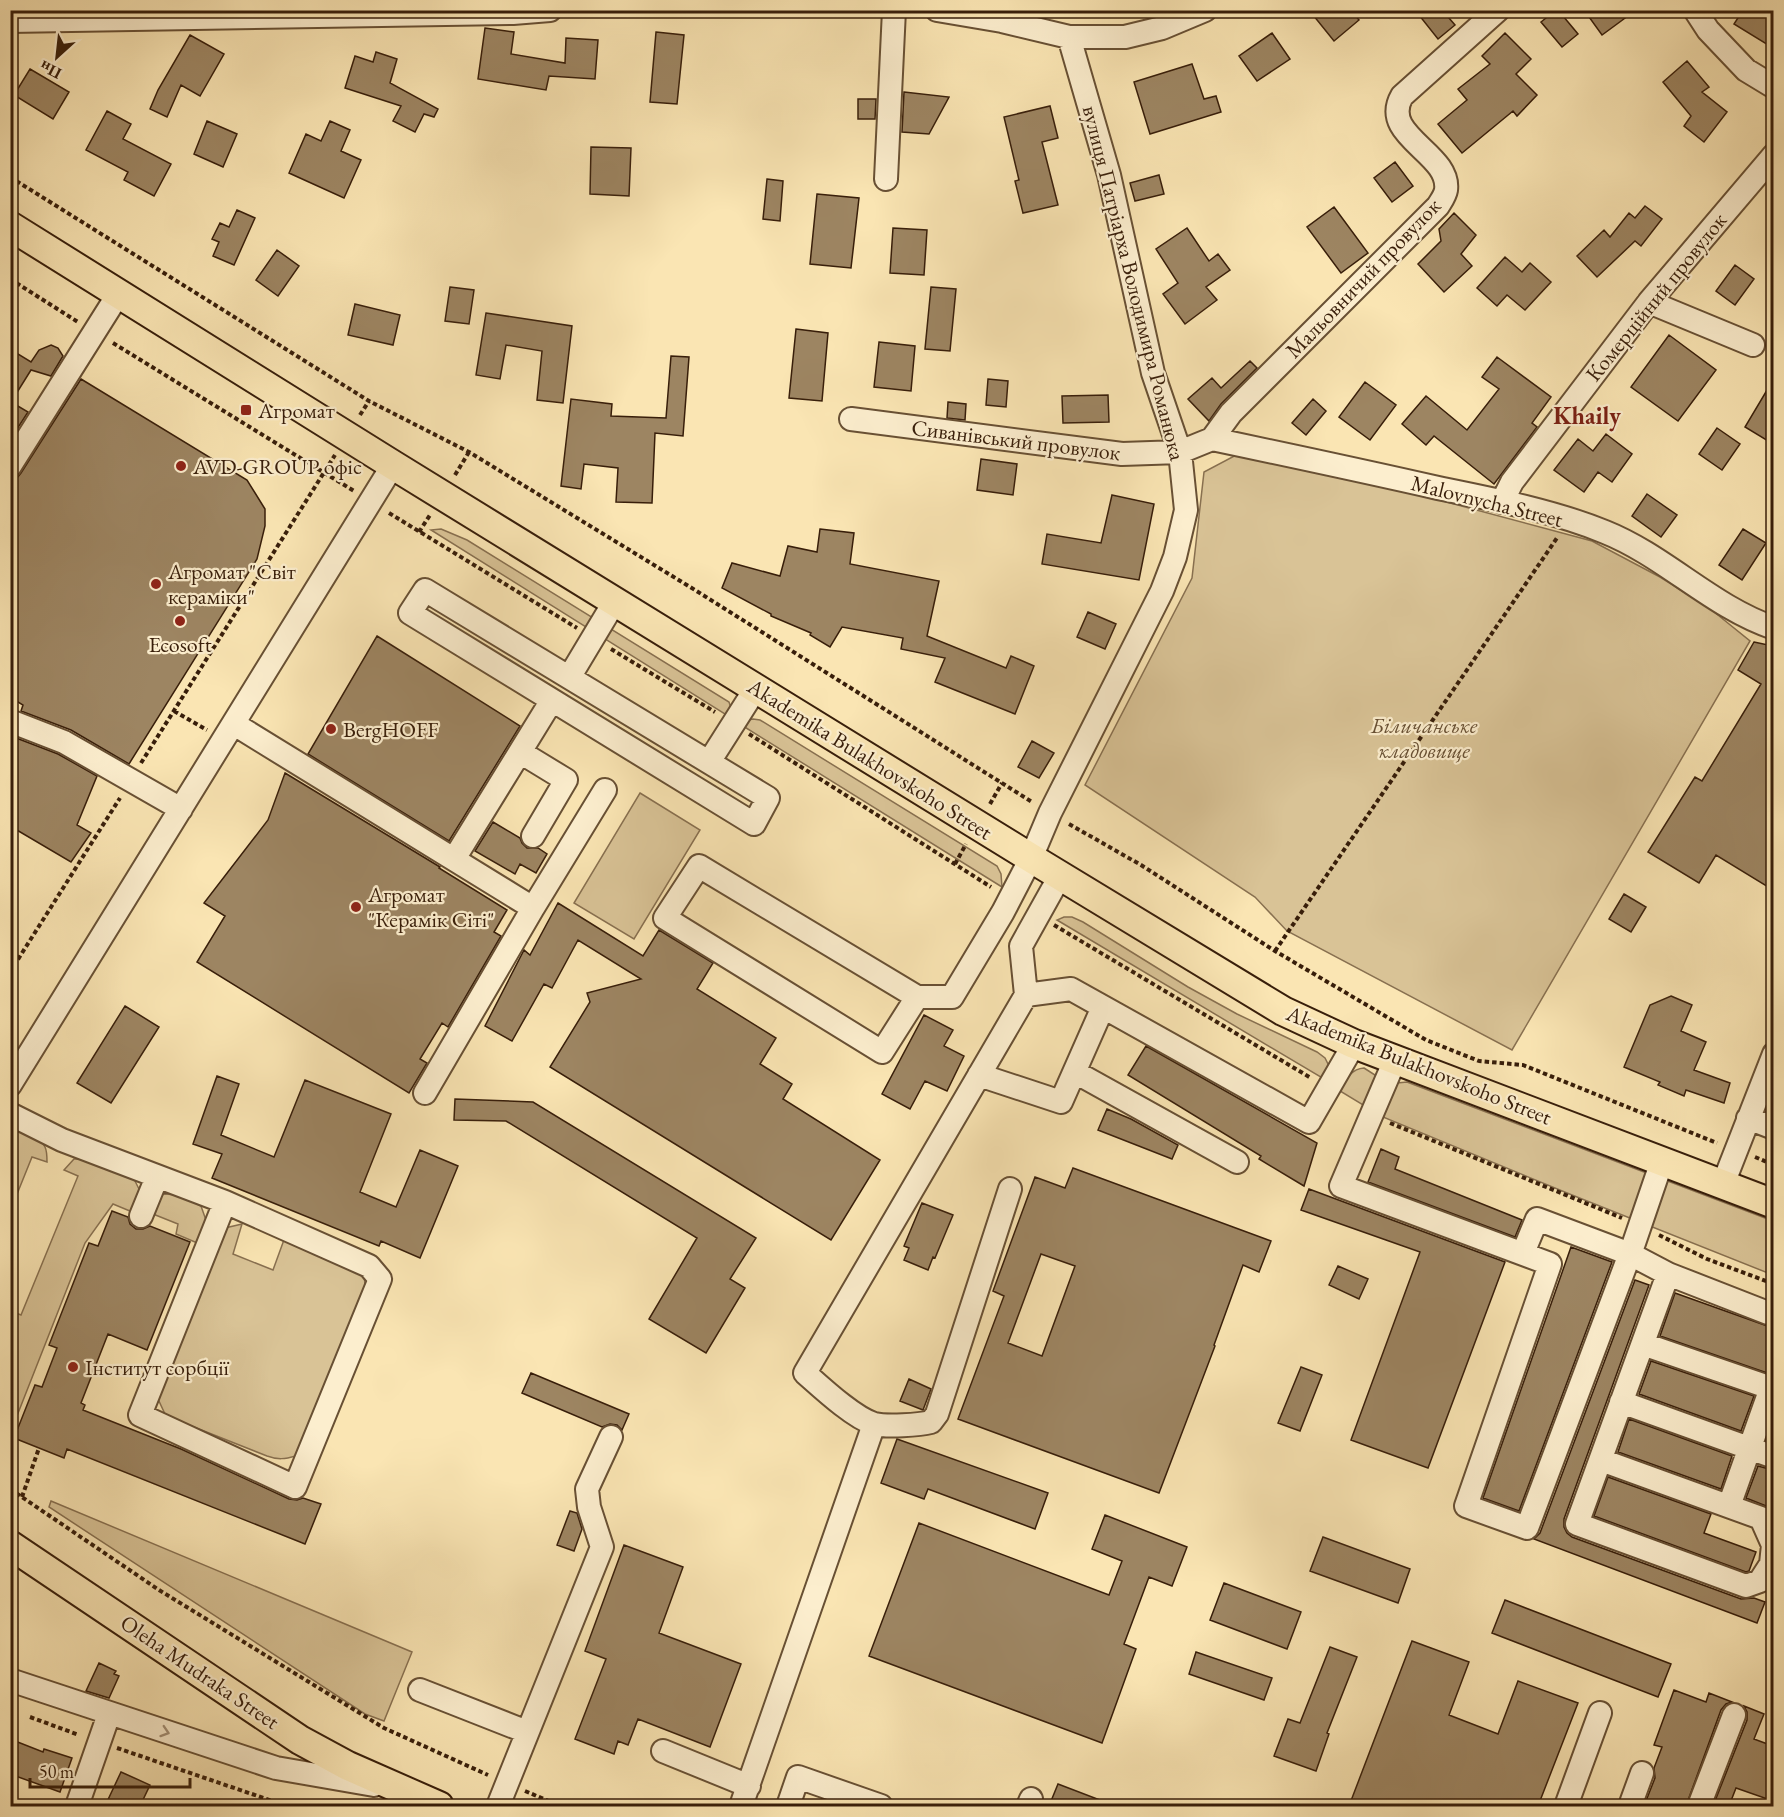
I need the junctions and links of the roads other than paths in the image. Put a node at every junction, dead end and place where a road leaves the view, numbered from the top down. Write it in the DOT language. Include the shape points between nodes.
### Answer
graph roads {
  1 [pos="550,10"];
  2 [pos="894,10"];
  3 [pos="937,10"];
  4 [pos="1205,10"];
  5 [pos="1498,10"];
  6 [pos="1695,10"];
  7 [pos="513,12"];
  8 [pos="10,21"];
  9 [pos="1069,37"];
  10 [pos="1773,87"];
  11 [pos="1773,155"];
  12 [pos="886,179"];
  13 [pos="10,226"];
  14 [pos="118,293"];
  15 [pos="1649,302"];
  16 [pos="1754,345"];
  17 [pos="851,419"];
  18 [pos="1212,439"];
  19 [pos="1180,452"];
  20 [pos="393,465"];
  21 [pos="10,466"];
  22 [pos="1502,502"];
  23 [pos="615,601"];
  24 [pos="1773,628"];
  25 [pos="570,676"];
  26 [pos="756,688"];
  27 [pos="552,700"];
  28 [pos="10,721"];
  29 [pos="229,731"];
  30 [pos="520,752"];
  31 [pos="709,762"];
  32 [pos="605,790"];
  33 [pos="181,809"];
  34 [pos="533,836"];
  35 [pos="1031,858"];
  36 [pos="454,859"];
  37 [pos="1060,876"];
  38 [pos="533,908"];
  39 [pos="1026,995"];
  40 [pos="917,997"];
  41 [pos="1103,1008"];
  42 [pos="1354,1044"];
  43 [pos="1773,1054"];
  44 [pos="17,1060"];
  45 [pos="1395,1060"];
  46 [pos="1075,1072"];
  47 [pos="979,1075"];
  48 [pos="10,1085"];
  49 [pos="425,1093"];
  50 [pos="10,1114"];
  51 [pos="1748,1118"];
  52 [pos="1773,1128"];
  53 [pos="1662,1161"];
  54 [pos="1237,1162"];
  55 [pos="157,1177"];
  56 [pos="1723,1184"];
  57 [pos="1010,1189"];
  58 [pos="225,1202"];
  59 [pos="1773,1204"];
  60 [pos="141,1216"];
  61 [pos="1523,1253"];
  62 [pos="1629,1254"];
  63 [pos="1668,1274"];
  64 [pos="1768,1312"];
  65 [pos="1643,1344"];
  66 [pos="1772,1389"];
  67 [pos="1621,1402"];
  68 [pos="874,1424"];
  69 [pos="611,1437"];
  70 [pos="1750,1448"];
  71 [pos="1773,1457"];
  72 [pos="1601,1460"];
  73 [pos="1729,1506"];
  74 [pos="10,1545"];
  75 [pos="10,1680"];
  76 [pos="420,1690"];
  77 [pos="1600,1713"];
  78 [pos="109,1714"];
  79 [pos="1734,1715"];
  80 [pos="527,1732"];
  81 [pos="663,1751"];
  82 [pos="1642,1773"];
  83 [pos="396,1789"];
  84 [pos="745,1796"];
  85 [pos="77,1806"];
  86 [pos="439,1806"];
  87 [pos="498,1806"];
  88 [pos="788,1806"];
  89 [pos="881,1806"];
  90 [pos="1566,1806"];
  91 [pos="1630,1806"];
  92 [pos="1699,1806"];
  1 -- 7 [label="street"];
  2 -- 12 [label="street"];
  3 -- 9 [label="street"];
  4 -- 9 [label="street" via="1125,37"];
  5 -- 18 [label="street, Мальовничий провулок" via="1396,105 1396,117 1402,127 1442,171 1447,183 1438,206 1231,413"];
  6 -- 10 [label="street" via="1708,30 1746,70"];
  7 -- 8 [label="street"];
  9 -- 19 [label="street, вулиця Патріарха Володимира Романюка" via="1109,175 1153,374"];
  11 -- 15 [label="street, Комерційний провулок"];
  13 -- 14 [label="main road, Akademika Bulakhovskoho Street"];
  14 -- 20 [label="main road, Akademika Bulakhovskoho Street"];
  14 -- 21 [label="street"];
  15 -- 16 [label="street"];
  15 -- 22 [label="street, Комерційний провулок" via="1512,482"];
  17 -- 19 [label="street, Сиванівський провулок" via="1122,454"];
  18 -- 19 [label="street"];
  18 -- 22 [label="street, Malovnycha Street"];
  19 -- 35 [label="street, вулиця Патріарха Володимира Романюка" via="1186,510 1175,557"];
  20 -- 23 [label="main road, Akademika Bulakhovskoho Street"];
  20 -- 29 [label="street"];
  22 -- 24 [label="street, Malovnycha Street" via="1567,519 1638,546 1733,609"];
  23 -- 25 [label="street"];
  23 -- 26 [label="main road, Akademika Bulakhovskoho Street"];
  25 -- 27 [label="street" via="425,590 410,613"];
  25 -- 31 [label="street"];
  26 -- 31 [label="street"];
  26 -- 35 [label="main road, Akademika Bulakhovskoho Street"];
  27 -- 30 [label="street"];
  27 -- 31 [label="street" via="754,824 768,798"];
  28 -- 33 [label="street" via="64,742"];
  29 -- 33 [label="street"];
  29 -- 36 [label="street"];
  30 -- 34 [label="street" via="566,780"];
  30 -- 36 [label="street"];
  32 -- 38 [label="street"];
  33 -- 44 [label="street"];
  35 -- 37 [label="main road, Akademika Bulakhovskoho Street"];
  35 -- 40 [label="street, вулиця Патріарха Володимира Романюка" via="952,996"];
  36 -- 38 [label="street"];
  37 -- 39 [label="street" via="1021,946"];
  37 -- 42 [label="main road, Akademika Bulakhovskoho Street" via="1283,1011"];
  38 -- 49 [label="street"];
  39 -- 41 [label="street" via="1071,990"];
  39 -- 47 [label="street"];
  40 -- 40 [label="street" via="699,866 665,918 882,1053"];
  41 -- 42 [label="street" via="1309,1122"];
  41 -- 46 [label="street"];
  42 -- 45 [label="main road, Akademika Bulakhovskoho Street"];
  43 -- 51 [label="street"];
  44 -- 48 [label="street"];
  45 -- 53 [label="main road, Akademika Bulakhovskoho Street"];
  45 -- 61 [label="street" via="1341,1186"];
  46 -- 47 [label="street" via="1061,1102"];
  46 -- 54 [label="street"];
  47 -- 68 [label="street" via="805,1373 846,1408"];
  50 -- 55 [label="street" via="62,1140"];
  51 -- 52 [label="street"];
  51 -- 56 [label="street"];
  53 -- 56 [label="main road, Akademika Bulakhovskoho Street"];
  53 -- 62 [label="street"];
  55 -- 58 [label="street"];
  55 -- 60 [label="street"];
  56 -- 59 [label="main road, Akademika Bulakhovskoho Street"];
  57 -- 68 [label="street" via="937,1414 932,1422 920,1425"];
  58 -- 58 [label="street" via="369,1266 380,1279 295,1487 140,1415"];
  61 -- 62 [label="street" via="1537,1219"];
  61 -- 62 [label="street" via="1550,1264 1466,1506 1527,1528"];
  62 -- 63 [label="street"];
  63 -- 64 [label="street"];
  63 -- 65 [label="street"];
  65 -- 66 [label="street"];
  65 -- 67 [label="street"];
  66 -- 70 [label="street"];
  67 -- 70 [label="street"];
  67 -- 72 [label="street"];
  68 -- 84 [label="street"];
  69 -- 80 [label="street" via="587,1490 602,1547"];
  70 -- 71 [label="street"];
  70 -- 73 [label="street"];
  72 -- 73 [label="street"];
  72 -- 73 [label="street" via="1577,1524 1746,1586 1760,1581 1771,1564 1773,1545 1761,1518"];
  74 -- 83 [label="main road, Oleha Mudraka Street" via="300,1740"];
  75 -- 78 [label="street"];
  76 -- 80 [label="street"];
  77 -- 90 [label="street"];
  78 -- 83 [label="street, one-way" via="276,1768"];
  78 -- 85 [label="street"];
  79 -- 92 [label="street"];
  80 -- 87 [label="street"];
  81 -- 84 [label="street"];
  82 -- 91 [label="street"];
  83 -- 86 [label="main road, Oleha Mudraka Street"];
  88 -- 89 [label="street" via="798,1777"];
}
